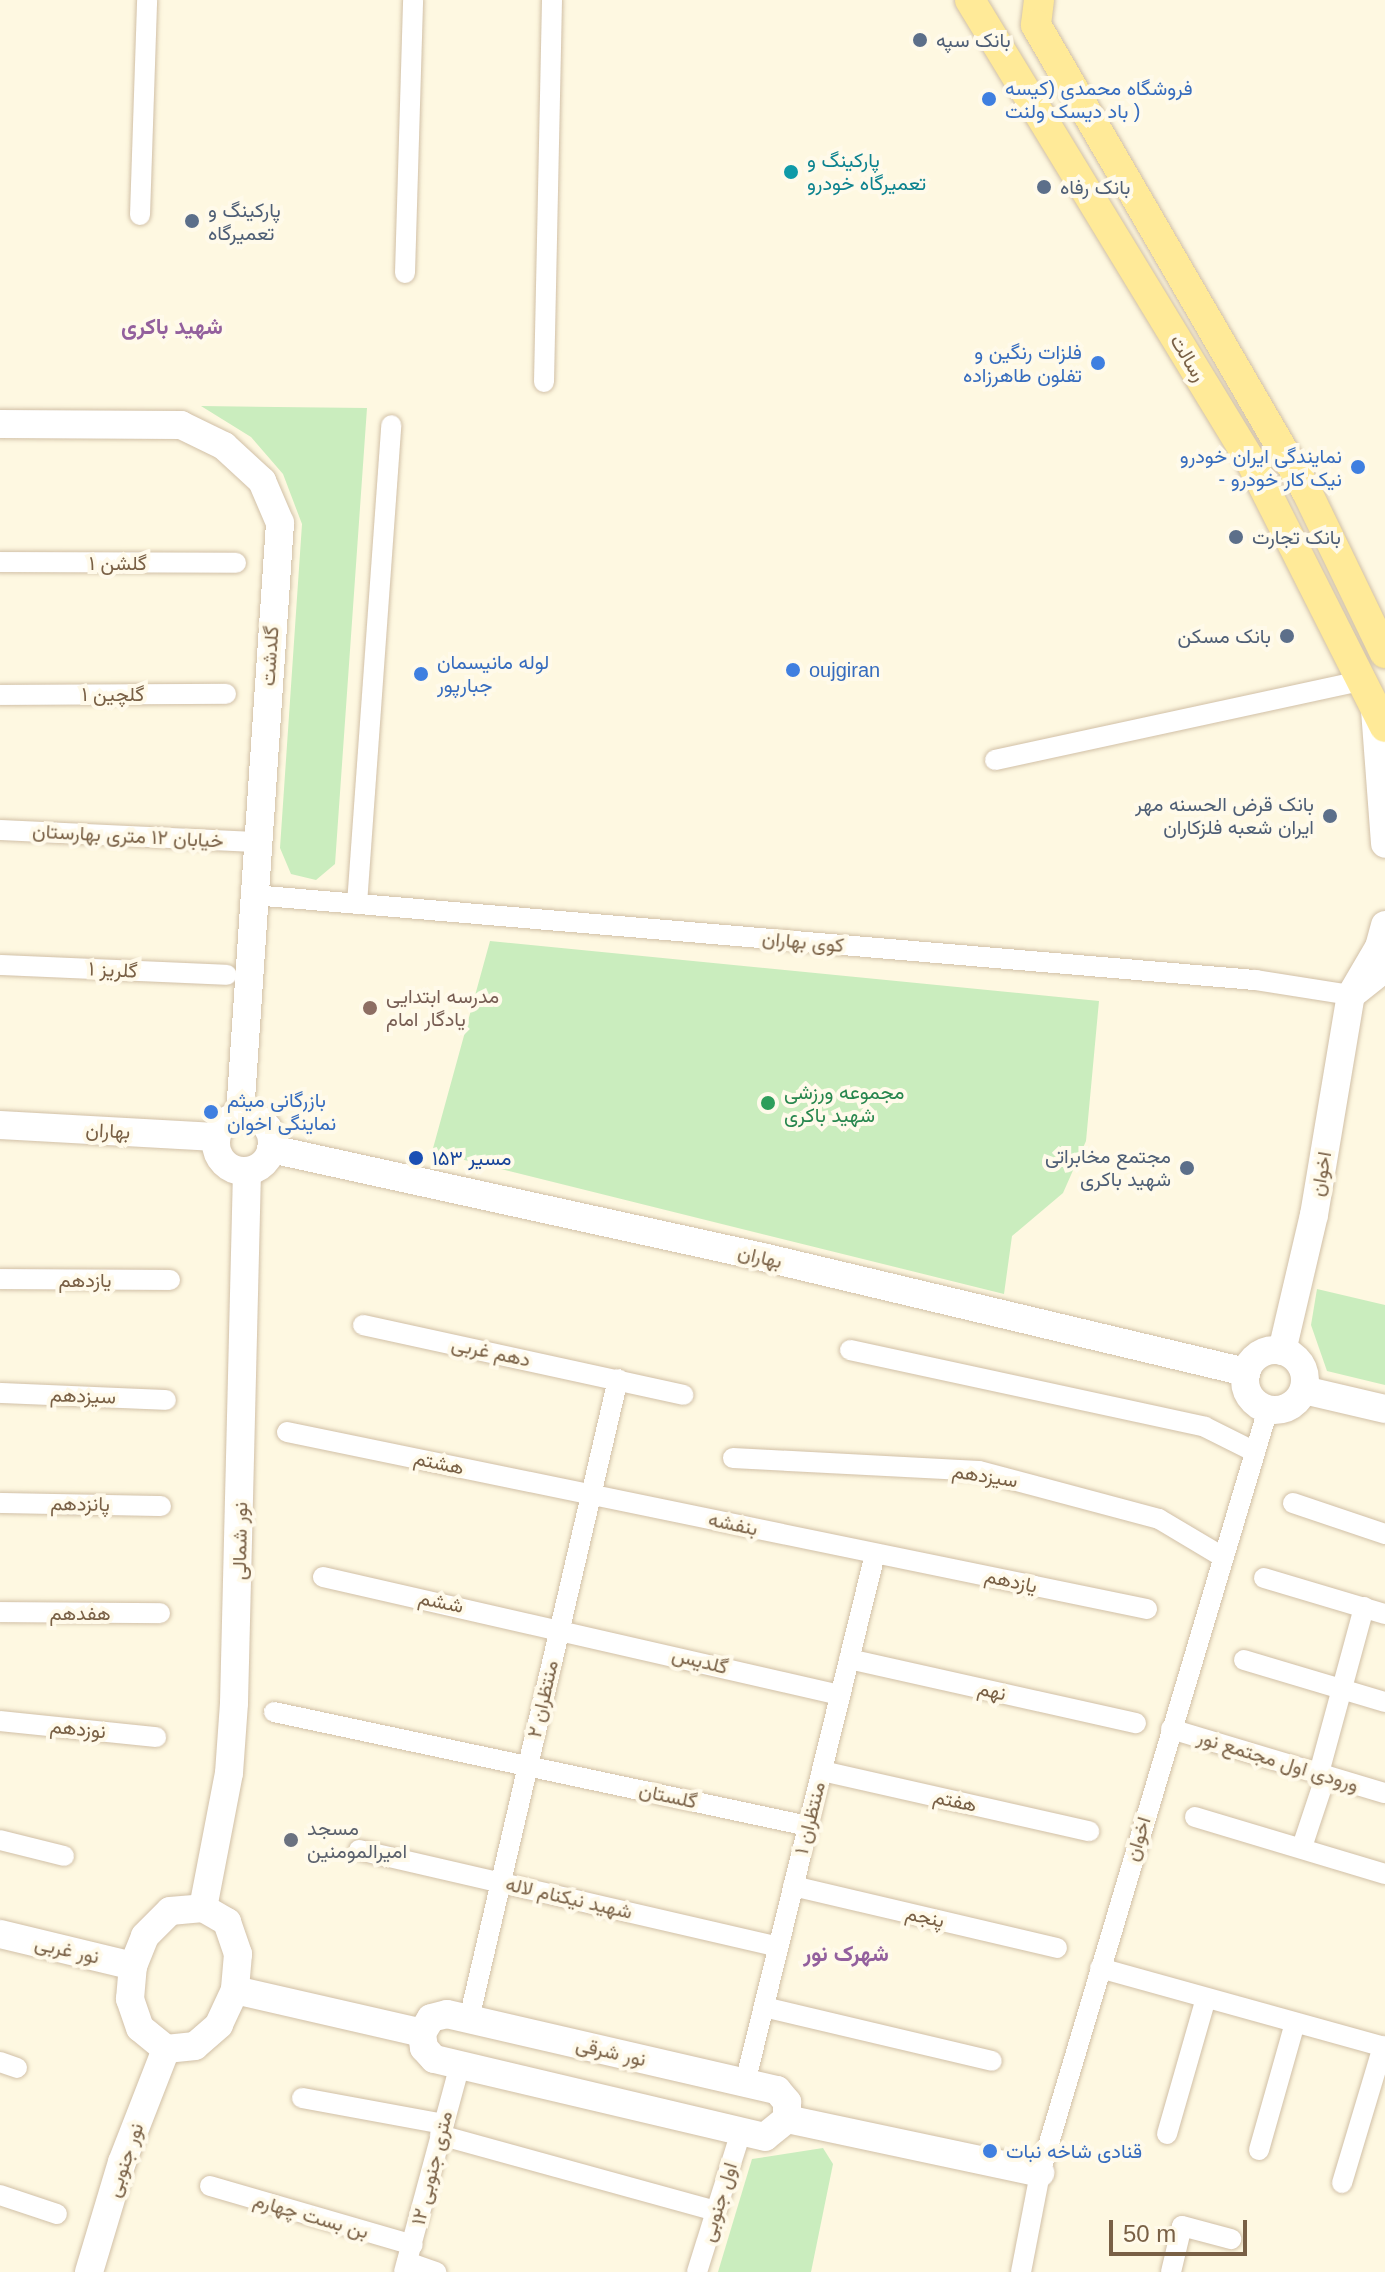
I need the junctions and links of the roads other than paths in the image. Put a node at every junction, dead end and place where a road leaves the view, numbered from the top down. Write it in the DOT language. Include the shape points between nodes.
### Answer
graph roads {
  1 [pos="147,0"];
  2 [pos="413,0"];
  3 [pos="552,0"];
  4 [pos="970,0"];
  5 [pos="1059,0"];
  6 [pos="1038,13"];
  7 [pos="996,43"];
  8 [pos="140,215"];
  9 [pos="405,273"];
  10 [pos="544,382"];
  11 [pos="0,424"];
  12 [pos="391,425"];
  13 [pos="0,562"];
  14 [pos="236,563"];
  15 [pos="1382,638"];
  16 [pos="1359,681"];
  17 [pos="226,694"];
  18 [pos="0,695"];
  19 [pos="1380,719"];
  20 [pos="995,760"];
  21 [pos="0,830"];
  22 [pos="256,842"];
  23 [pos="1385,844"];
  24 [pos="253,895"];
  25 [pos="357,904"];
  26 [pos="1385,925"];
  27 [pos="0,965"];
  28 [pos="1385,968"];
  29 [pos="227,975"];
  30 [pos="1351,995"];
  31 [pos="240,1114"];
  32 [pos="0,1125"];
  33 [pos="216,1137"];
  34 [pos="271,1149"];
  35 [pos="247,1171"];
  36 [pos="0,1279"];
  37 [pos="170,1280"];
  38 [pos="363,1325"];
  39 [pos="850,1350"];
  40 [pos="1282,1351"];
  41 [pos="1247,1372"];
  42 [pos="618,1379"];
  43 [pos="1304,1390"];
  44 [pos="0,1393"];
  45 [pos="683,1395"];
  46 [pos="166,1400"];
  47 [pos="1268,1409"];
  48 [pos="1385,1409"];
  49 [pos="287,1432"];
  50 [pos="1255,1452"];
  51 [pos="733,1458"];
  52 [pos="591,1495"];
  53 [pos="0,1503"];
  54 [pos="1293,1503"];
  55 [pos="161,1506"];
  56 [pos="1385,1534"];
  57 [pos="875,1554"];
  58 [pos="1223,1557"];
  59 [pos="323,1577"];
  60 [pos="1264,1578"];
  61 [pos="1364,1607"];
  62 [pos="1147,1609"];
  63 [pos="0,1612"];
  64 [pos="160,1613"];
  65 [pos="1385,1614"];
  66 [pos="560,1627"];
  67 [pos="849,1659"];
  68 [pos="1244,1660"];
  69 [pos="1342,1689"];
  70 [pos="840,1695"];
  71 [pos="1385,1702"];
  72 [pos="274,1712"];
  73 [pos="0,1721"];
  74 [pos="1136,1723"];
  75 [pos="1171,1729"];
  76 [pos="156,1737"];
  77 [pos="528,1766"];
  78 [pos="822,1771"];
  79 [pos="1322,1774"];
  80 [pos="1385,1793"];
  81 [pos="1195,1817"];
  82 [pos="808,1826"];
  83 [pos="1089,1831"];
  84 [pos="0,1840"];
  85 [pos="1302,1847"];
  86 [pos="359,1850"];
  87 [pos="64,1856"];
  88 [pos="1385,1874"];
  89 [pos="501,1882"];
  90 [pos="793,1886"];
  91 [pos="203,1908"];
  92 [pos="0,1934"];
  93 [pos="778,1947"];
  94 [pos="1057,1948"];
  95 [pos="133,1966"];
  96 [pos="1100,1968"];
  97 [pos="235,1990"];
  98 [pos="1206,1998"];
  99 [pos="764,2007"];
  100 [pos="469,2019"];
  101 [pos="1295,2023"];
  102 [pos="422,2033"];
  103 [pos="1384,2047"];
  104 [pos="166,2049"];
  105 [pos="992,2061"];
  106 [pos="460,2065"];
  107 [pos="745,2083"];
  108 [pos="302,2098"];
  109 [pos="787,2119"];
  110 [pos="441,2130"];
  111 [pos="741,2132"];
  112 [pos="1167,2134"];
  113 [pos="1259,2150"];
  114 [pos="1040,2173"];
  115 [pos="1342,2183"];
  116 [pos="210,2186"];
  117 [pos="0,2195"];
  118 [pos="716,2211"];
  119 [pos="57,2214"];
  120 [pos="1231,2239"];
  121 [pos="408,2260"];
  122 [pos="89,2272"];
  123 [pos="436,2272"];
  124 [pos="697,2272"];
  125 [pos="1021,2272"];
  126 [pos="1171,2272"];
  1 -- 8 [label="street"];
  2 -- 9 [label="street"];
  3 -- 10 [label="street"];
  4 -- 7 [label="main road, رسالت"];
  5 -- 6 [label="main road"];
  6 -- 7 [label="main road" via="1001,24"];
  6 -- 15 [label="main road, رسالت" via="1307,492"];
  7 -- 16 [label="main road, رسالت" via="1250,460"];
  11 -- 22 [label="main road, گلدشت" via="181,425 224,446 262,481 280,523"];
  12 -- 25 [label="street"];
  13 -- 14 [label="street, گلشن ۱"];
  16 -- 19 [label="main road, رسالت"];
  16 -- 20 [label="street"];
  17 -- 18 [label="street, گلچین ۱"];
  19 -- 23 [label="main road"];
  21 -- 22 [label="street, خیابان ۱۲ متری بهارستان"];
  22 -- 24 [label="main road, گلدشت"];
  24 -- 25 [label="street, کوی بهاران"];
  24 -- 31 [label="main road, گلدشت"];
  25 -- 30 [label="street, کوی بهاران" via="1255,980"];
  26 -- 30 [label="main road" via="1379,947"];
  27 -- 29 [label="street, گلریز ۱"];
  28 -- 30 [label="main road"];
  30 -- 40 [label="main road, اخوان" via="1314,1215"];
  31 -- 33 [label="main road"];
  31 -- 34 [label="main road" via="265,1124"];
  32 -- 33 [label="main road, بهاران"];
  33 -- 35 [label="main road" via="223,1162"];
  34 -- 35 [label="main road" via="263,1164"];
  34 -- 41 [label="main road, بهاران" via="767,1258"];
  35 -- 91 [label="main road, نور شمالی" via="234,1703 227,1787"];
  36 -- 37 [label="street, یازدهم"];
  38 -- 42 [label="street, دهم غربی"];
  39 -- 50 [label="street" via="1205,1427"];
  40 -- 41 [label="main road" via="1264,1353"];
  40 -- 43 [label="main road" via="1299,1362"];
  41 -- 47 [label="main road" via="1252,1399"];
  42 -- 45 [label="street, دهم غربی"];
  42 -- 52 [label="street, منتظران ۲"];
  43 -- 47 [label="main road" via="1293,1404"];
  43 -- 48 [label="main road"];
  44 -- 46 [label="street, سیزدهم"];
  47 -- 50 [label="street, اخوان"];
  49 -- 52 [label="street, هشتم"];
  50 -- 58 [label="street, اخوان"];
  51 -- 58 [label="street, سیزدهم" via="979,1471 1159,1519"];
  52 -- 57 [label="street, بنفشه"];
  52 -- 66 [label="street, منتظران ۲"];
  53 -- 55 [label="street, پانزدهم"];
  54 -- 56 [label="street"];
  57 -- 62 [label="street, یازدهم"];
  57 -- 67 [label="street, منتظران ۱"];
  58 -- 75 [label="street, اخوان"];
  59 -- 66 [label="street, ششم"];
  60 -- 61 [label="street"];
  61 -- 65 [label="street"];
  61 -- 69 [label="street"];
  63 -- 64 [label="street, هفدهم"];
  66 -- 70 [label="street, گلدیس"];
  66 -- 77 [label="street, منتظران ۲"];
  67 -- 70 [label="street, منتظران ۱"];
  67 -- 74 [label="street, نهم"];
  68 -- 69 [label="street"];
  69 -- 71 [label="street"];
  69 -- 79 [label="street"];
  70 -- 78 [label="street, منتظران ۱"];
  72 -- 77 [label="street, گلستان"];
  73 -- 76 [label="street, نوزدهم"];
  75 -- 79 [label="street, ورودی اول مجتمع نور"];
  75 -- 96 [label="street, اخوان"];
  77 -- 82 [label="street, گلستان"];
  77 -- 89 [label="street, منتظران ۲"];
  78 -- 82 [label="street, منتظران ۱"];
  78 -- 83 [label="street, هفتم"];
  79 -- 80 [label="street, ورودی اول مجتمع نور"];
  79 -- 85 [label="street"];
  81 -- 85 [label="street"];
  82 -- 90 [label="street, منتظران ۱"];
  84 -- 87 [label="street"];
  85 -- 88 [label="street"];
  86 -- 89 [label="street, شهید نیکنام لاله"];
  89 -- 93 [label="street, شهید نیکنام لاله"];
  89 -- 100 [label="street, منتظران ۲"];
  90 -- 93 [label="street, منتظران ۱"];
  90 -- 94 [label="street, پنجم"];
  91 -- 95 [label="main road" via="170,1911 145,1936"];
  91 -- 97 [label="main road" via="227,1922 238,1954"];
  92 -- 95 [label="main road, نور غربی"];
  93 -- 99 [label="street, منتظران ۱"];
  95 -- 104 [label="main road" via="130,1999 140,2028"];
  96 -- 98 [label="street"];
  96 -- 114 [label="street, اخوان"];
  97 -- 102 [label="main road"];
  97 -- 104 [label="main road" via="219,2025 195,2046"];
  98 -- 101 [label="street"];
  98 -- 112 [label="street"];
  99 -- 105 [label="street"];
  99 -- 107 [label="street, منتظران ۱"];
  100 -- 102 [label="main road, نور شرقی" via="447,2014 431,2018"];
  100 -- 107 [label="main road, نور شرقی"];
  101 -- 103 [label="street"];
  101 -- 113 [label="street"];
  102 -- 106 [label="main road" via="424,2048 434,2059"];
  103 -- 115 [label="street"];
  104 -- 122 [label="main road, نور جنوبی" via="122,2162"];
  106 -- 110 [label="street, ۱۲ متری جنوبی"];
  106 -- 111 [label="main road"];
  107 -- 109 [label="main road, نور شرقی" via="777,2090 787,2102"];
  108 -- 110 [label="street"];
  109 -- 111 [label="main road" via="765,2137"];
  109 -- 114 [label="main road"];
  110 -- 118 [label="street"];
  110 -- 121 [label="street, ۱۲ متری جنوبی"];
  111 -- 118 [label="street, اول جنوبی"];
  114 -- 125 [label="street, اخوان"];
  116 -- 121 [label="street, بن بست چهارم"];
  117 -- 119 [label="street"];
  118 -- 124 [label="street, اول جنوبی"];
  120 -- 126 [label="street" via="1182,2226"];
  121 -- 123 [label="street, بن بست چهارم"];
}
